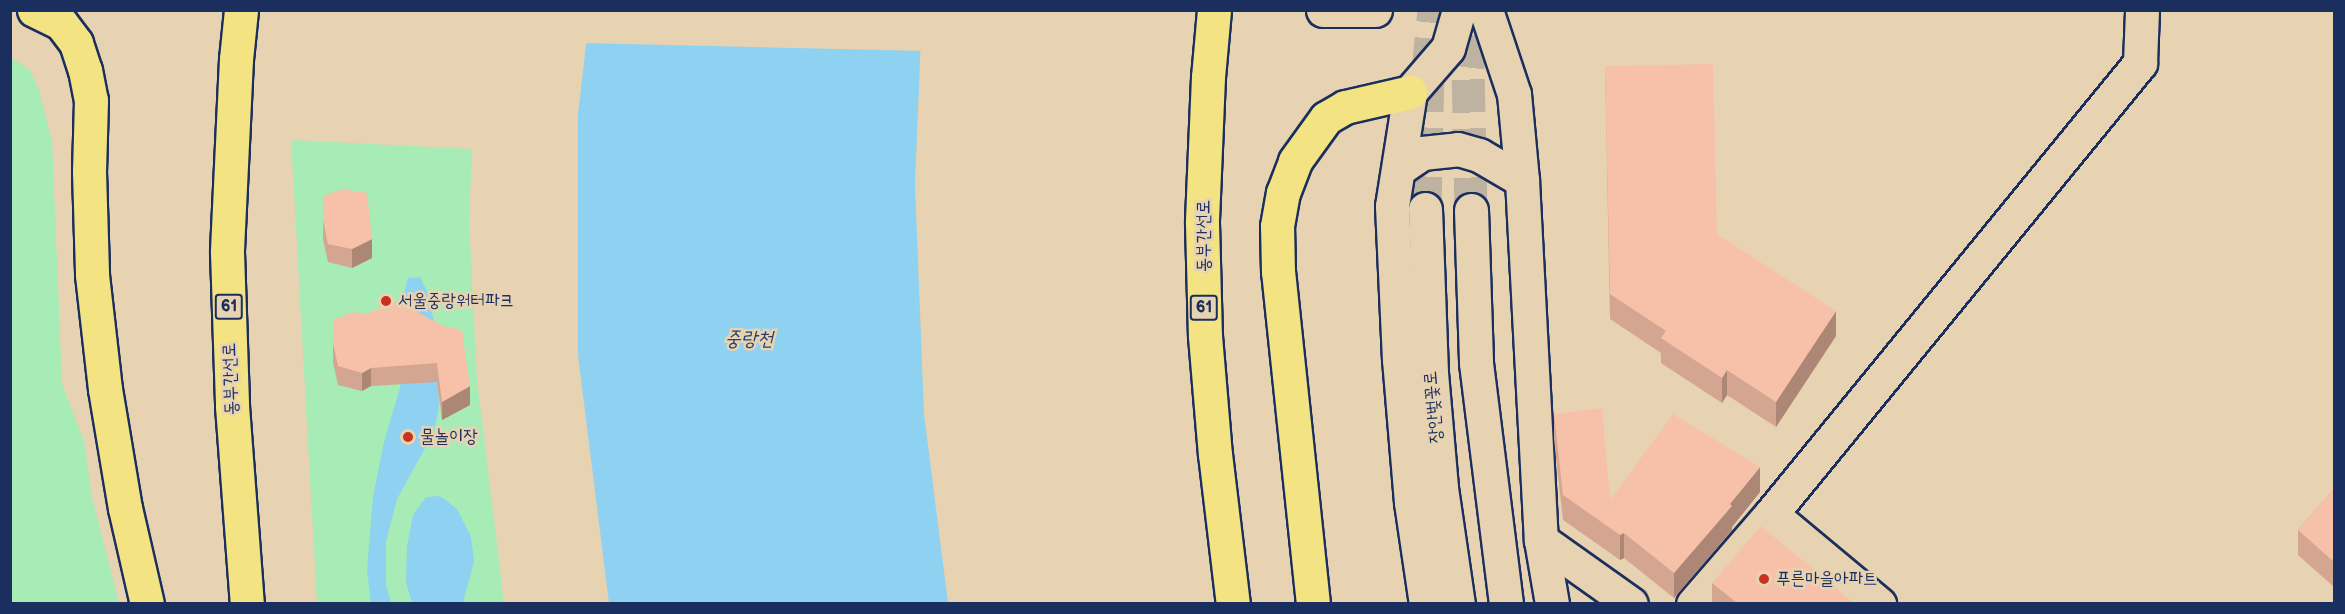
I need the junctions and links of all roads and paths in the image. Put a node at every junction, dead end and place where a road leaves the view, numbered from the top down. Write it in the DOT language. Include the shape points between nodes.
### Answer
graph roads {
  1 [pos="34,10"];
  2 [pos="241,10"];
  3 [pos="1214,10"];
  4 [pos="1323,10"];
  5 [pos="1376,10"];
  6 [pos="1459,10"];
  7 [pos="1486,10"];
  8 [pos="2142,10"];
  9 [pos="1410,92"];
  10 [pos="1400,168"];
  11 [pos="1522,180"];
  12 [pos="1425,209"];
  13 [pos="1471,210"];
  14 [pos="1771,514"];
  15 [pos="1541,540"];
  16 [pos="147,603"];
  17 [pos="247,603"];
  18 [pos="1233,603"];
  19 [pos="1313,603"];
  20 [pos="1426,603"];
  21 [pos="1458,603"];
  22 [pos="1506,603"];
  23 [pos="1552,603"];
  24 [pos="1631,603"];
  25 [pos="1693,603"];
  26 [pos="1879,603"];
  1 -- 16 [label="highway" via="61,23 75,43 91,100 88,171 92,275 106,400"];
  2 -- 17 [label="highway, 동부간선로 / 61" via="227,252 232,405"];
  3 -- 18 [label="highway, 동부간선로 / 61" via="1202,223 1205,336"];
  4 -- 5 [label="street"];
  6 -- 9 [label="street" via="1448,48"];
  7 -- 11 [label="street" via="1514,94"];
  8 -- 14 [label="street" via="2140,63"];
  9 -- 10 [label="street"];
  9 -- 19 [label="highway" via="1345,107 1326,118 1295,161 1283,193 1277,226 1278,272"];
  10 -- 11 [label="street" via="1422,153 1458,149 1479,155"];
  10 -- 20 [label="street" via="1392,206 1399,360 1411,502"];
  11 -- 15 [label="street"];
  12 -- 21 [label="street, 장안벚꽃로" via="1431,373 1441,488"];
  13 -- 22 [label="street" via="1478,375"];
  14 -- 25 [label="street"];
  14 -- 26 [label="street"];
  15 -- 23 [label="street"];
  15 -- 24 [label="street"];
}
